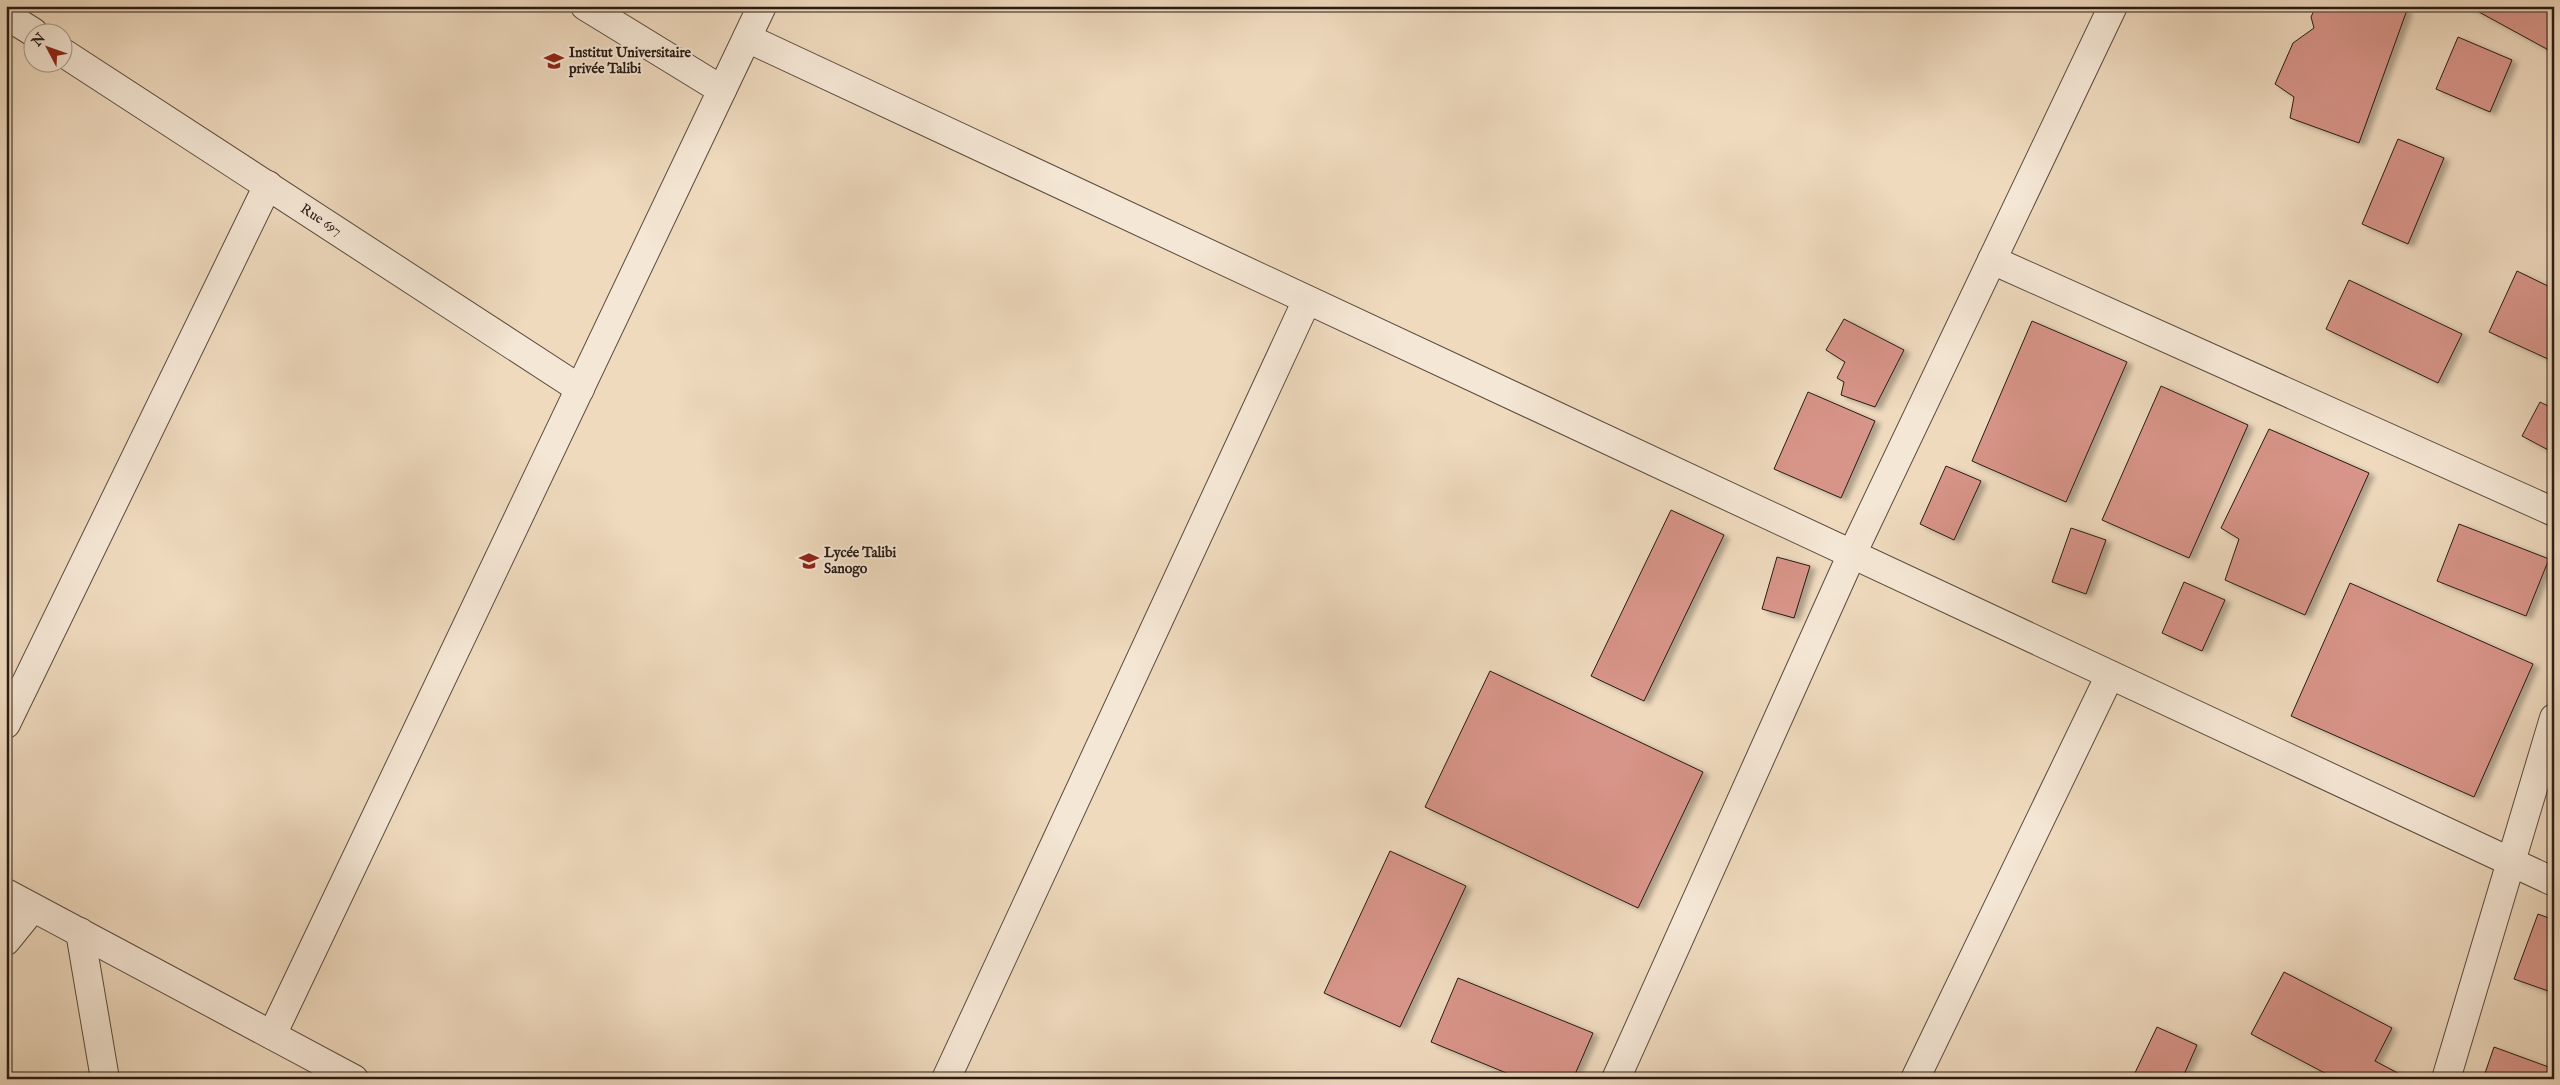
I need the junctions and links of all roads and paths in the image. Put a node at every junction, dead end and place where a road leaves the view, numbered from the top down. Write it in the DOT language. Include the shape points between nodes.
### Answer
graph roads {
  1 [pos="586,6"];
  2 [pos="762,6"];
  3 [pos="2113,6"];
  4 [pos="6,15"];
  5 [pos="22,25"];
  6 [pos="747,38"];
  7 [pos="72,59"];
  8 [pos="722,90"];
  9 [pos="268,186"];
  10 [pos="1992,260"];
  11 [pos="1307,300"];
  12 [pos="580,389"];
  13 [pos="2554,512"];
  14 [pos="1852,554"];
  15 [pos="2110,675"];
  16 [pos="2554,718"];
  17 [pos="6,724"];
  18 [pos="2511,862"];
  19 [pos="2554,882"];
  20 [pos="6,893"];
  21 [pos="32,909"];
  22 [pos="80,932"];
  23 [pos="6,941"];
  24 [pos="272,1035"];
  25 [pos="105,1079"];
  26 [pos="354,1079"];
  27 [pos="946,1079"];
  28 [pos="1616,1079"];
  29 [pos="1916,1079"];
  30 [pos="2446,1079"];
  1 -- 8 [label="street"];
  2 -- 6 [label="street"];
  3 -- 10 [label="street"];
  4 -- 5 [label="street"];
  6 -- 8 [label="street"];
  6 -- 11 [label="street"];
  7 -- 9 [label="street, Rue 697"];
  8 -- 12 [label="street"];
  9 -- 12 [label="street, Rue 697"];
  9 -- 17 [label="street"];
  10 -- 13 [label="street"];
  10 -- 14 [label="street"];
  11 -- 14 [label="street"];
  11 -- 27 [label="street"];
  12 -- 24 [label="street"];
  14 -- 15 [label="street"];
  14 -- 28 [label="street"];
  15 -- 18 [label="street"];
  15 -- 29 [label="street"];
  16 -- 18 [label="street"];
  18 -- 19 [label="street"];
  18 -- 30 [label="street"];
  20 -- 21 [label="street"];
  21 -- 22 [label="street"];
  21 -- 23 [label="street"];
  22 -- 24 [label="street"];
  22 -- 25 [label="street"];
  24 -- 26 [label="street"];
}
